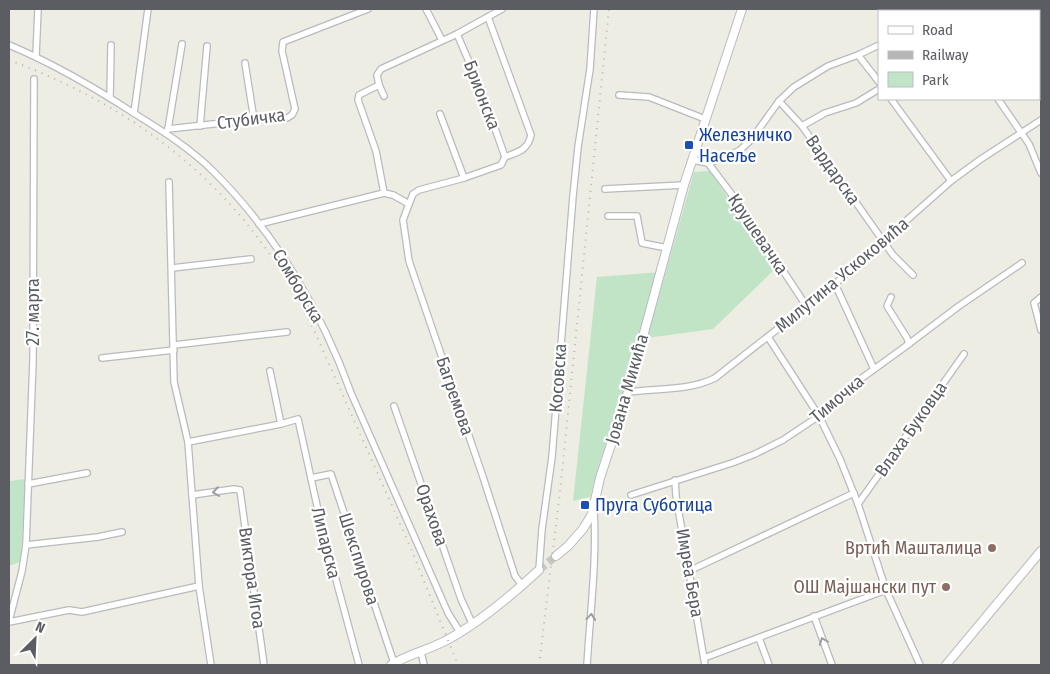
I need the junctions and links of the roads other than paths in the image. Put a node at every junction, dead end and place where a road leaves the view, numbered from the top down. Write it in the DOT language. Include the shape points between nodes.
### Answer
graph roads {
  1 [pos="38,9"];
  2 [pos="148,9"];
  3 [pos="368,9"];
  4 [pos="426,9"];
  5 [pos="502,9"];
  6 [pos="594,9"];
  7 [pos="742,9"];
  8 [pos="488,17"];
  9 [pos="457,34"];
  10 [pos="442,40"];
  11 [pos="110,44"];
  12 [pos="182,44"];
  13 [pos="9,45"];
  14 [pos="878,45"];
  15 [pos="207,46"];
  16 [pos="858,55"];
  17 [pos="36,56"];
  18 [pos="245,63"];
  19 [pos="34,79"];
  20 [pos="878,81"];
  21 [pos="379,85"];
  22 [pos="878,90"];
  23 [pos="619,95"];
  24 [pos="384,96"];
  25 [pos="110,98"];
  26 [pos="892,100"];
  27 [pos="999,100"];
  28 [pos="779,101"];
  29 [pos="134,113"];
  30 [pos="440,114"];
  31 [pos="705,119"];
  32 [pos="254,120"];
  33 [pos="1041,120"];
  34 [pos="200,126"];
  35 [pos="802,126"];
  36 [pos="167,131"];
  37 [pos="1021,132"];
  38 [pos="505,157"];
  39 [pos="692,160"];
  40 [pos="708,163"];
  41 [pos="1041,173"];
  42 [pos="464,178"];
  43 [pos="951,181"];
  44 [pos="169,182"];
  45 [pos="684,185"];
  46 [pos="605,189"];
  47 [pos="384,194"];
  48 [pos="409,204"];
  49 [pos="608,216"];
  50 [pos="259,224"];
  51 [pos="883,240"];
  52 [pos="667,248"];
  53 [pos="251,259"];
  54 [pos="1022,263"];
  55 [pos="172,268"];
  56 [pos="913,276"];
  57 [pos="835,284"];
  58 [pos="891,297"];
  59 [pos="1041,297"];
  60 [pos="807,307"];
  61 [pos="1041,330"];
  62 [pos="287,332"];
  63 [pos="768,337"];
  64 [pos="909,344"];
  65 [pos="174,347"];
  66 [pos="964,354"];
  67 [pos="102,358"];
  68 [pos="874,369"];
  69 [pos="270,371"];
  70 [pos="628,392"];
  71 [pos="394,406"];
  72 [pos="819,416"];
  73 [pos="280,424"];
  74 [pos="188,442"];
  75 [pos="87,473"];
  76 [pos="311,478"];
  77 [pos="675,480"];
  78 [pos="28,484"];
  79 [pos="854,493"];
  80 [pos="192,495"];
  81 [pos="631,495"];
  82 [pos="858,504"];
  83 [pos="594,507"];
  84 [pos="584,529"];
  85 [pos="595,531"];
  86 [pos="122,532"];
  87 [pos="26,545"];
  88 [pos="1041,551"];
  89 [pos="556,556"];
  90 [pos="539,570"];
  91 [pos="689,571"];
  92 [pos="522,585"];
  93 [pos="199,586"];
  94 [pos="886,590"];
  95 [pos="814,616"];
  96 [pos="9,622"];
  97 [pos="472,623"];
  98 [pos="460,632"];
  99 [pos="759,638"];
  100 [pos="421,652"];
  101 [pos="704,658"];
  102 [pos="392,664"];
  103 [pos="212,665"];
  104 [pos="264,665"];
  105 [pos="359,665"];
  106 [pos="424,665"];
  107 [pos="587,665"];
  108 [pos="705,665"];
  109 [pos="769,665"];
  110 [pos="832,665"];
  111 [pos="920,665"];
  112 [pos="946,665"];
  1 -- 17 [label="street"];
  2 -- 29 [label="street"];
  3 -- 32 [label="street, Стубичка" via="283,42 282,51 295,109 287,118"];
  4 -- 10 [label="street"];
  5 -- 8 [label="street"];
  6 -- 90 [label="street, Косовска" via="590,69 573,196 552,457"];
  7 -- 31 [label="street, Јована Микића"];
  8 -- 9 [label="street"];
  8 -- 38 [label="street" via="531,135 523,150"];
  9 -- 10 [label="street"];
  9 -- 38 [label="street, Брионска"];
  10 -- 21 [label="street" via="378,72"];
  11 -- 25 [label="street"];
  12 -- 36 [label="street"];
  13 -- 17 [label="street, Сомборска"];
  14 -- 16 [label="street"];
  15 -- 34 [label="street"];
  16 -- 20 [label="street"];
  16 -- 28 [label="street" via="816,72"];
  17 -- 25 [label="street, Сомборска"];
  18 -- 32 [label="street"];
  19 -- 78 [label="street, 27. марта" via="33,360"];
  21 -- 24 [label="street"];
  21 -- 47 [label="street" via="358,97 376,150"];
  22 -- 35 [label="street" via="856,103 825,113"];
  23 -- 31 [label="street" via="649,97"];
  25 -- 29 [label="street, Сомборска"];
  26 -- 43 [label="street"];
  27 -- 37 [label="street"];
  28 -- 35 [label="street, Вардарска"];
  28 -- 40 [label="street" via="745,146 725,158"];
  29 -- 36 [label="street, Сомборска"];
  30 -- 42 [label="street"];
  31 -- 39 [label="street, Јована Микића"];
  32 -- 34 [label="street, Стубичка"];
  33 -- 37 [label="street, Милутина Ускоковића"];
  34 -- 36 [label="street, Стубичка"];
  35 -- 51 [label="street, Вардарска"];
  36 -- 50 [label="street, Сомборска" via="214,172"];
  37 -- 41 [label="street"];
  37 -- 43 [label="street, Милутина Ускоковића"];
  38 -- 42 [label="street" via="501,165"];
  39 -- 40 [label="street"];
  39 -- 45 [label="street, Јована Микића"];
  40 -- 60 [label="street, Крушевачка"];
  42 -- 48 [label="street" via="419,190"];
  43 -- 51 [label="street, Милутина Ускоковића"];
  44 -- 55 [label="street"];
  45 -- 46 [label="street"];
  45 -- 52 [label="street, Јована Микића"];
  47 -- 48 [label="street" via="393,194"];
  47 -- 50 [label="street"];
  48 -- 92 [label="street, Багремова" via="403,220 408,261 515,576"];
  49 -- 52 [label="street" via="637,216 642,243"];
  50 -- 98 [label="street, Сомборска" via="297,279 338,356 444,604"];
  51 -- 56 [label="street, Вардарска"];
  51 -- 57 [label="street, Милутина Ускоковића"];
  52 -- 70 [label="street, Јована Микића"];
  53 -- 55 [label="street"];
  54 -- 64 [label="street, Тимочка"];
  55 -- 65 [label="street"];
  57 -- 60 [label="street, Милутина Ускоковића"];
  57 -- 68 [label="street"];
  58 -- 64 [label="street" via="887,306"];
  59 -- 61 [label="street" via="1034,303"];
  60 -- 63 [label="street, Милутина Ускоковића"];
  62 -- 65 [label="street"];
  63 -- 70 [label="street, Милутина Ускоковића" via="715,378 702,384"];
  63 -- 72 [label="street"];
  64 -- 68 [label="street, Тимочка"];
  65 -- 67 [label="street"];
  65 -- 74 [label="street" via="174,382"];
  66 -- 82 [label="street, Влаха Буковца"];
  68 -- 72 [label="street, Тимочка"];
  69 -- 73 [label="street"];
  70 -- 83 [label="street, Јована Микића"];
  71 -- 97 [label="street, Орахова"];
  72 -- 77 [label="street, Тимочка" via="755,454"];
  72 -- 79 [label="street"];
  73 -- 74 [label="street"];
  73 -- 76 [label="street, Липарска" via="298,419"];
  74 -- 80 [label="street"];
  75 -- 78 [label="street"];
  76 -- 102 [label="street, Шекспирова" via="331,474"];
  76 -- 105 [label="street, Липарска"];
  77 -- 81 [label="street, Тимочка"];
  77 -- 91 [label="street, Имреа Бера"];
  78 -- 87 [label="street, 27. марта"];
  79 -- 82 [label="street"];
  79 -- 91 [label="street"];
  80 -- 93 [label="street"];
  104 -- 80 [label="street, Виктора Игоа, one-way" via="240,490"];
  82 -- 94 [label="street"];
  83 -- 84 [label="street"];
  83 -- 85 [label="street, Јована Микића"];
  84 -- 85 [label="street"];
  84 -- 89 [label="street"];
  107 -- 85 [label="street, Јована Микића, one-way"];
  86 -- 87 [label="street"];
  87 -- 96 [label="street, 27. марта"];
  88 -- 112 [label="street"];
  90 -- 92 [label="street, Косовска"];
  91 -- 101 [label="street, Имреа Бера"];
  92 -- 97 [label="street, Косовска"];
  93 -- 96 [label="street" via="82,612 69,610"];
  93 -- 103 [label="street"];
  94 -- 95 [label="street"];
  94 -- 111 [label="street"];
  95 -- 99 [label="street"];
  110 -- 95 [label="street, one-way"];
  97 -- 98 [label="street, Косовска"];
  98 -- 100 [label="street, Косовска"];
  99 -- 101 [label="street"];
  99 -- 109 [label="street"];
  100 -- 102 [label="street, Косовска"];
  100 -- 106 [label="street"];
  101 -- 108 [label="street, Имреа Бера"];
}
